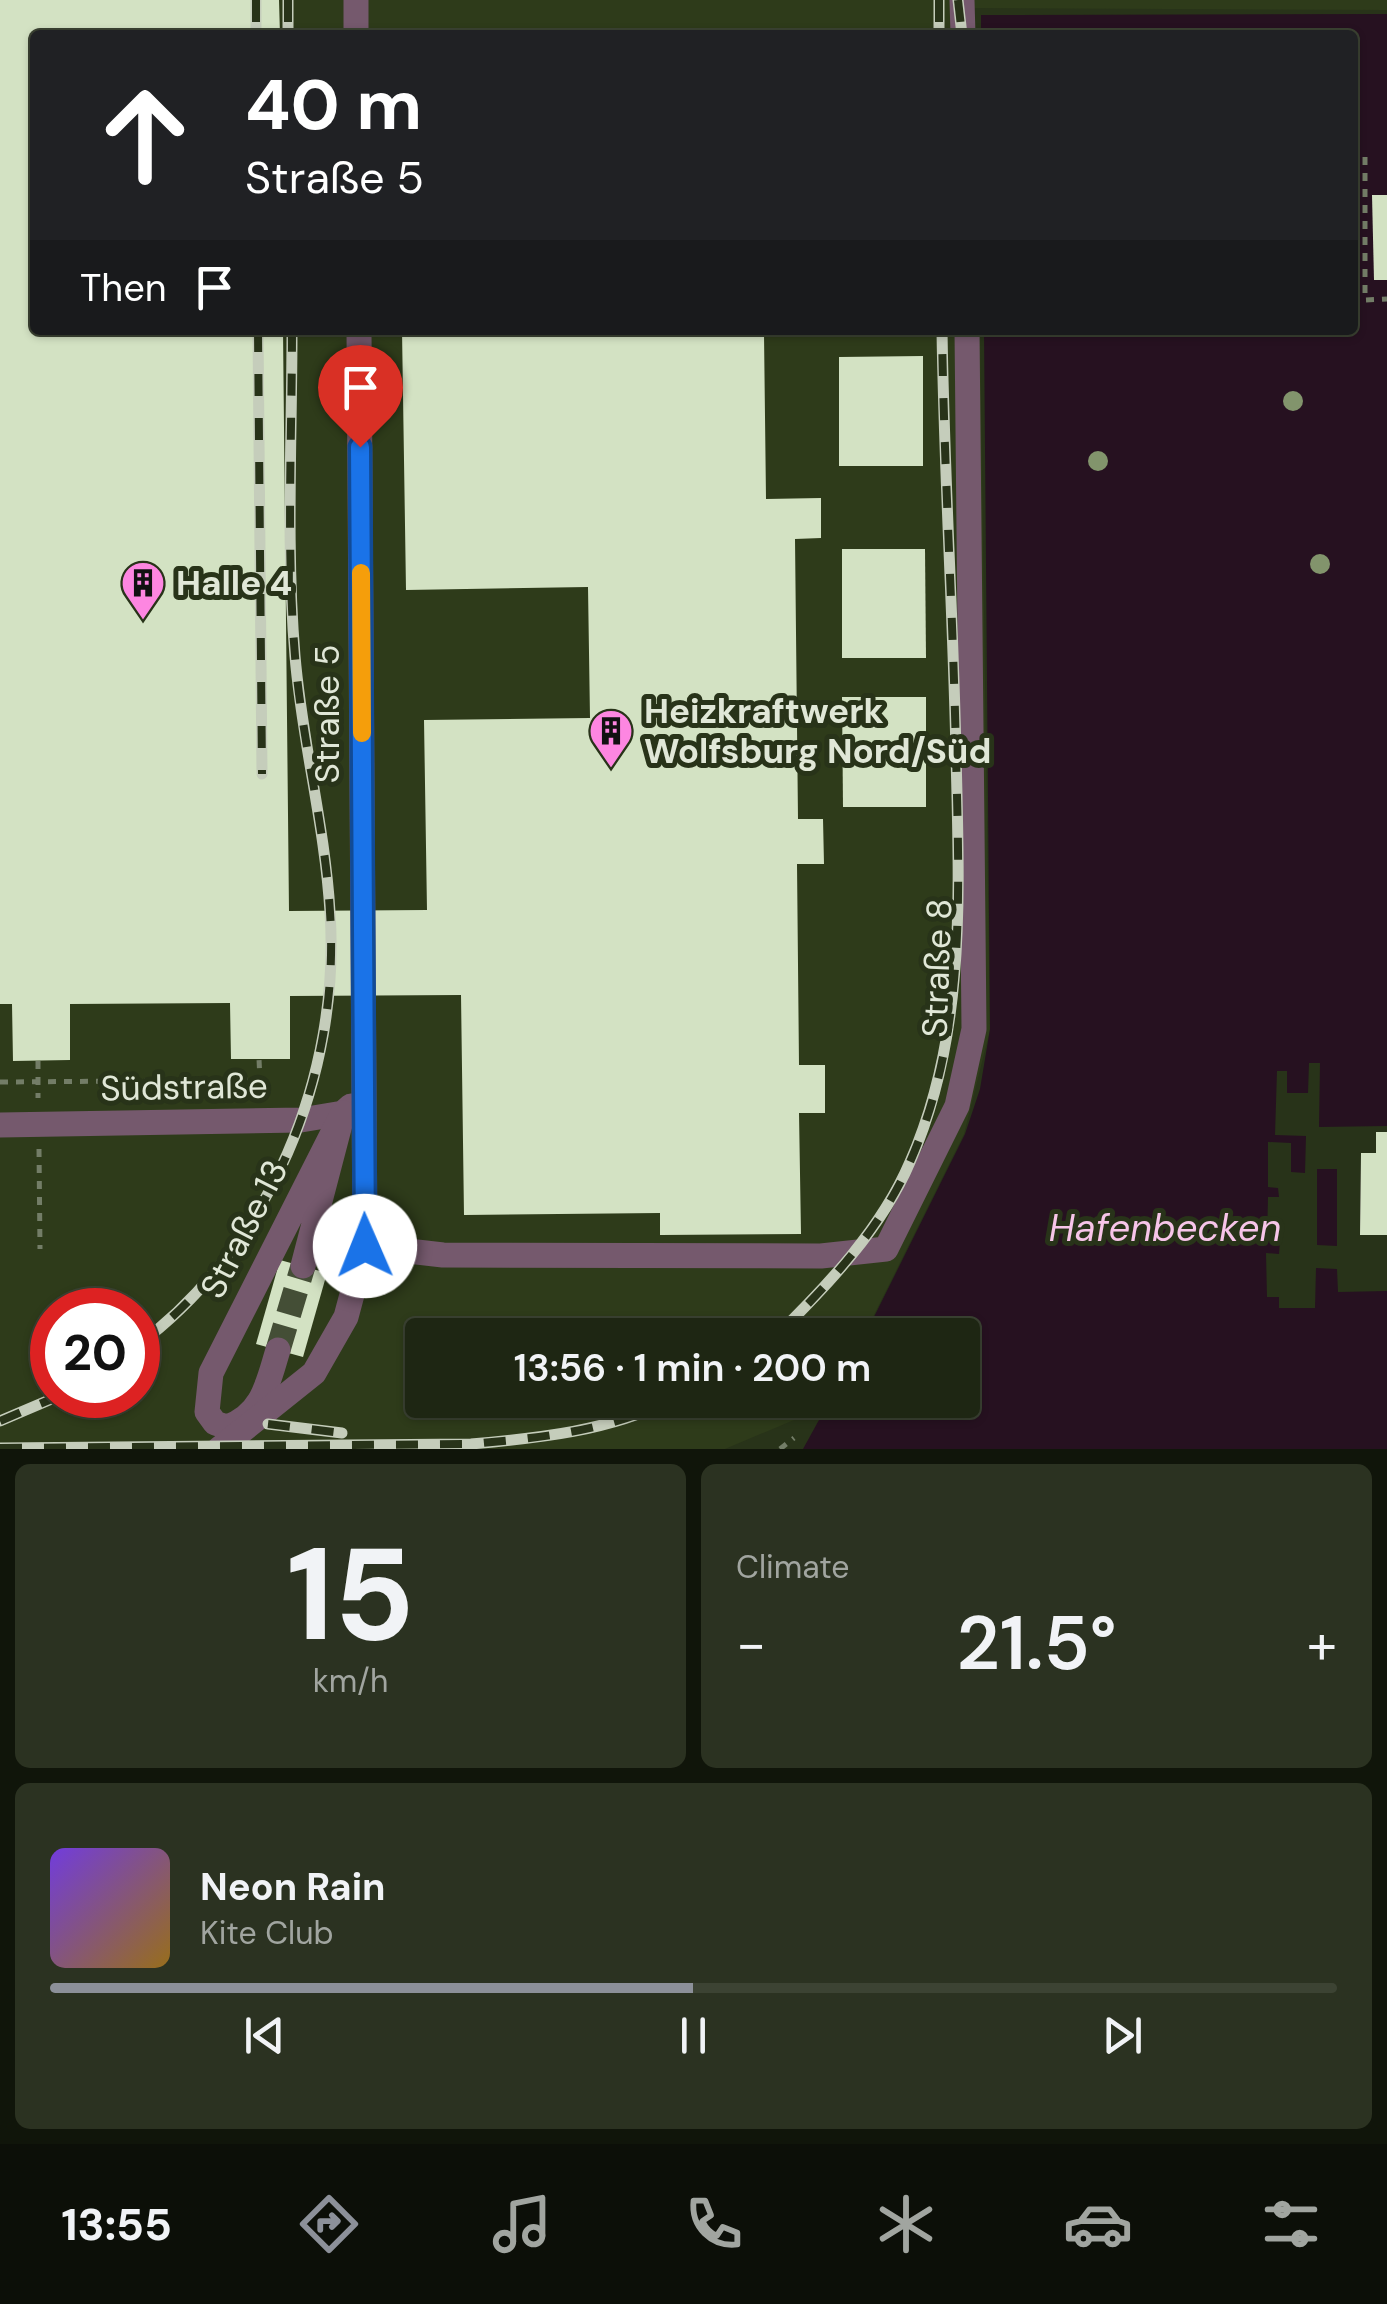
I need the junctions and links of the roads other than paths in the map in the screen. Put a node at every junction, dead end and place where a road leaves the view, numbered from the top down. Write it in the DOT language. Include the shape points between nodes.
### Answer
graph roads {
  1 [pos="356,0"];
  2 [pos="962,0"];
  3 [pos="356,30"];
  4 [pos="963,30"];
  5 [pos="359,335"];
  6 [pos="967,335"];
  7 [pos="353,1105"];
  8 [pos="0,1125"];
  9 [pos="365,1246"];
  10 [pos="302,1266"];
  11 [pos="278,1350"];
  12 [pos="219,1449"];
  1 -- 3 [label="street"];
  2 -- 4 [label="street"];
  5 -- 7 [label="street, Straße 5"];
  6 -- 9 [label="street, Straße 8" via="974,1029 957,1106 886,1249 821,1256 463,1255"];
  7 -- 8 [label="street, Südstraße" via="266,1122"];
  7 -- 9 [label="street"];
  7 -- 10 [label="street, Straße 13"];
  7 -- 11 [label="street, Straße 13" via="210,1373 207,1412 215,1423 228,1427 249,1417 264,1395"];
  9 -- 12 [label="street" via="346,1317 314,1373"];
}
